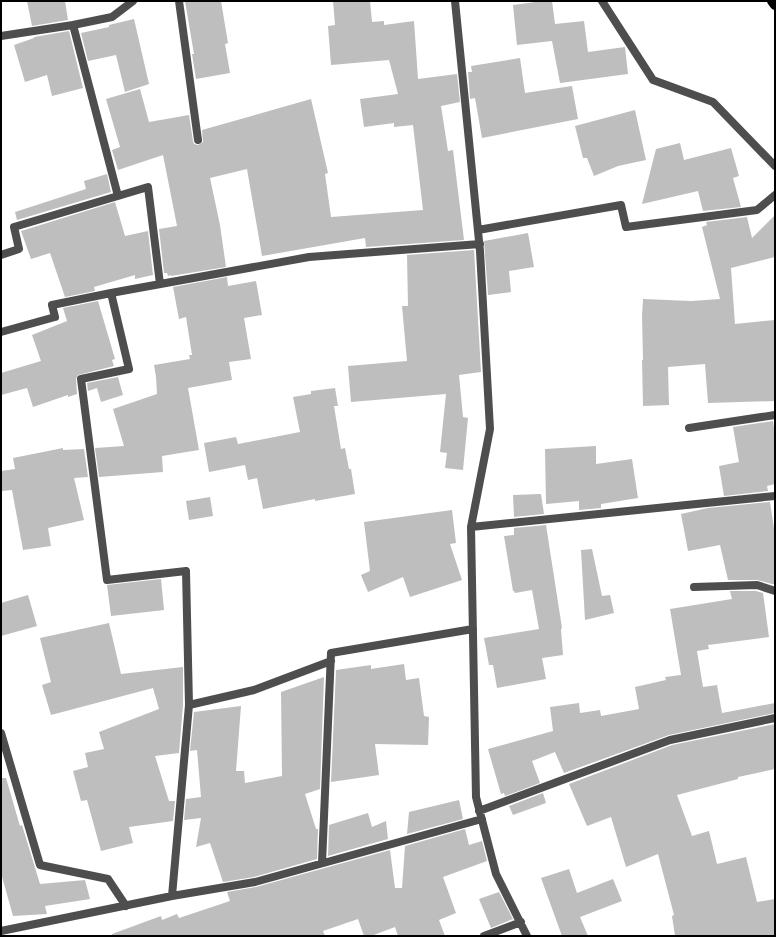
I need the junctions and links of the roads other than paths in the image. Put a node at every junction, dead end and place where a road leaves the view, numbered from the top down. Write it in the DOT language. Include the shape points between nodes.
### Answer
graph roads {
  1 [pos="133,1"];
  2 [pos="179,1"];
  3 [pos="455,1"];
  4 [pos="602,1"];
  5 [pos="772,1"];
  6 [pos="775,5"];
  7 [pos="73,25"];
  8 [pos="1,36"];
  9 [pos="198,140"];
  10 [pos="775,166"];
  11 [pos="775,195"];
  12 [pos="118,196"];
  13 [pos="478,230"];
  14 [pos="480,244"];
  15 [pos="1,255"];
  16 [pos="160,284"];
  17 [pos="111,293"];
  18 [pos="1,332"];
  19 [pos="775,415"];
  20 [pos="689,428"];
  21 [pos="775,496"];
  22 [pos="471,527"];
  23 [pos="694,587"];
  24 [pos="775,591"];
  25 [pos="473,629"];
  26 [pos="331,661"];
  27 [pos="188,705"];
  28 [pos="775,718"];
  29 [pos="1,733"];
  30 [pos="479,811"];
  31 [pos="482,819"];
  32 [pos="322,863"];
  33 [pos="172,896"];
  34 [pos="126,906"];
  35 [pos="521,922"];
  36 [pos="1,931"];
  37 [pos="2,936"];
  38 [pos="484,936"];
  39 [pos="527,936"];
  1 -- 7 [label="street" via="112,17"];
  2 -- 9 [label="street"];
  3 -- 13 [label="street"];
  4 -- 10 [label="street" via="653,80 713,102"];
  5 -- 6 [label="main road"];
  7 -- 8 [label="street"];
  7 -- 12 [label="street"];
  11 -- 13 [label="street" via="757,210 626,227 622,205"];
  12 -- 15 [label="street" via="14,227 20,249"];
  12 -- 16 [label="street" via="148,187"];
  13 -- 14 [label="street"];
  14 -- 16 [label="street" via="309,257"];
  14 -- 22 [label="street" via="490,429"];
  16 -- 17 [label="street"];
  17 -- 18 [label="street" via="52,305 55,317"];
  17 -- 27 [label="street" via="129,369 81,379 107,580 186,571"];
  19 -- 20 [label="street"];
  21 -- 22 [label="street"];
  22 -- 25 [label="street"];
  23 -- 24 [label="street" via="758,585"];
  25 -- 26 [label="street" via="331,654"];
  25 -- 30 [label="street" via="476,797"];
  26 -- 27 [label="street" via="254,690"];
  26 -- 32 [label="street"];
  27 -- 33 [label="street"];
  28 -- 30 [label="street" via="670,740"];
  29 -- 34 [label="street" via="40,865 108,879"];
  30 -- 31 [label="street"];
  31 -- 32 [label="street"];
  31 -- 35 [label="street" via="496,874"];
  32 -- 33 [label="street" via="255,882"];
  33 -- 34 [label="street"];
  34 -- 36 [label="street"];
  35 -- 38 [label="street"];
  35 -- 39 [label="street"];
  36 -- 37 [label="street"];
}
